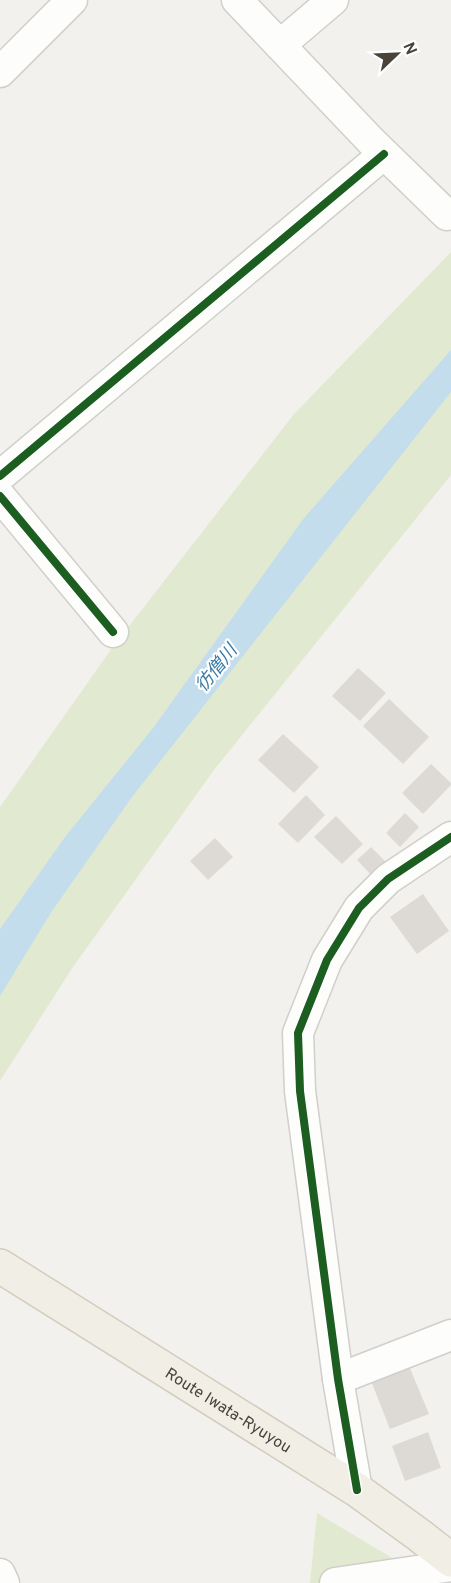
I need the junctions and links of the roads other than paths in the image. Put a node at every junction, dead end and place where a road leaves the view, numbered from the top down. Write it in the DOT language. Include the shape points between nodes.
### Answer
graph roads {
  1 [pos="72,0"];
  2 [pos="237,0"];
  3 [pos="333,0"];
  4 [pos="280,45"];
  5 [pos="0,72"];
  6 [pos="384,154"];
  7 [pos="447,215"];
  8 [pos="0,476"];
  9 [pos="0,496"];
  10 [pos="113,632"];
  11 [pos="451,837"];
  12 [pos="0,1266"];
  13 [pos="451,1335"];
  14 [pos="338,1379"];
  15 [pos="357,1490"];
  16 [pos="451,1560"];
  17 [pos="451,1566"];
  18 [pos="0,1574"];
  19 [pos="4,1583"];
  20 [pos="335,1583"];
  1 -- 5 [label="street"];
  2 -- 4 [label="street"];
  3 -- 4 [label="street"];
  4 -- 6 [label="street"];
  6 -- 7 [label="street"];
  6 -- 8 [label="street"];
  9 -- 10 [label="street"];
  11 -- 14 [label="street" via="388,879 359,908 327,960 298,1033 300,1091"];
  12 -- 15 [label="main road, Route Iwata-Ryuyou"];
  13 -- 14 [label="street"];
  14 -- 15 [label="street"];
  15 -- 16 [label="main road, Route Iwata-Ryuyou"];
  17 -- 20 [label="street"];
  18 -- 19 [label="street"];
}
